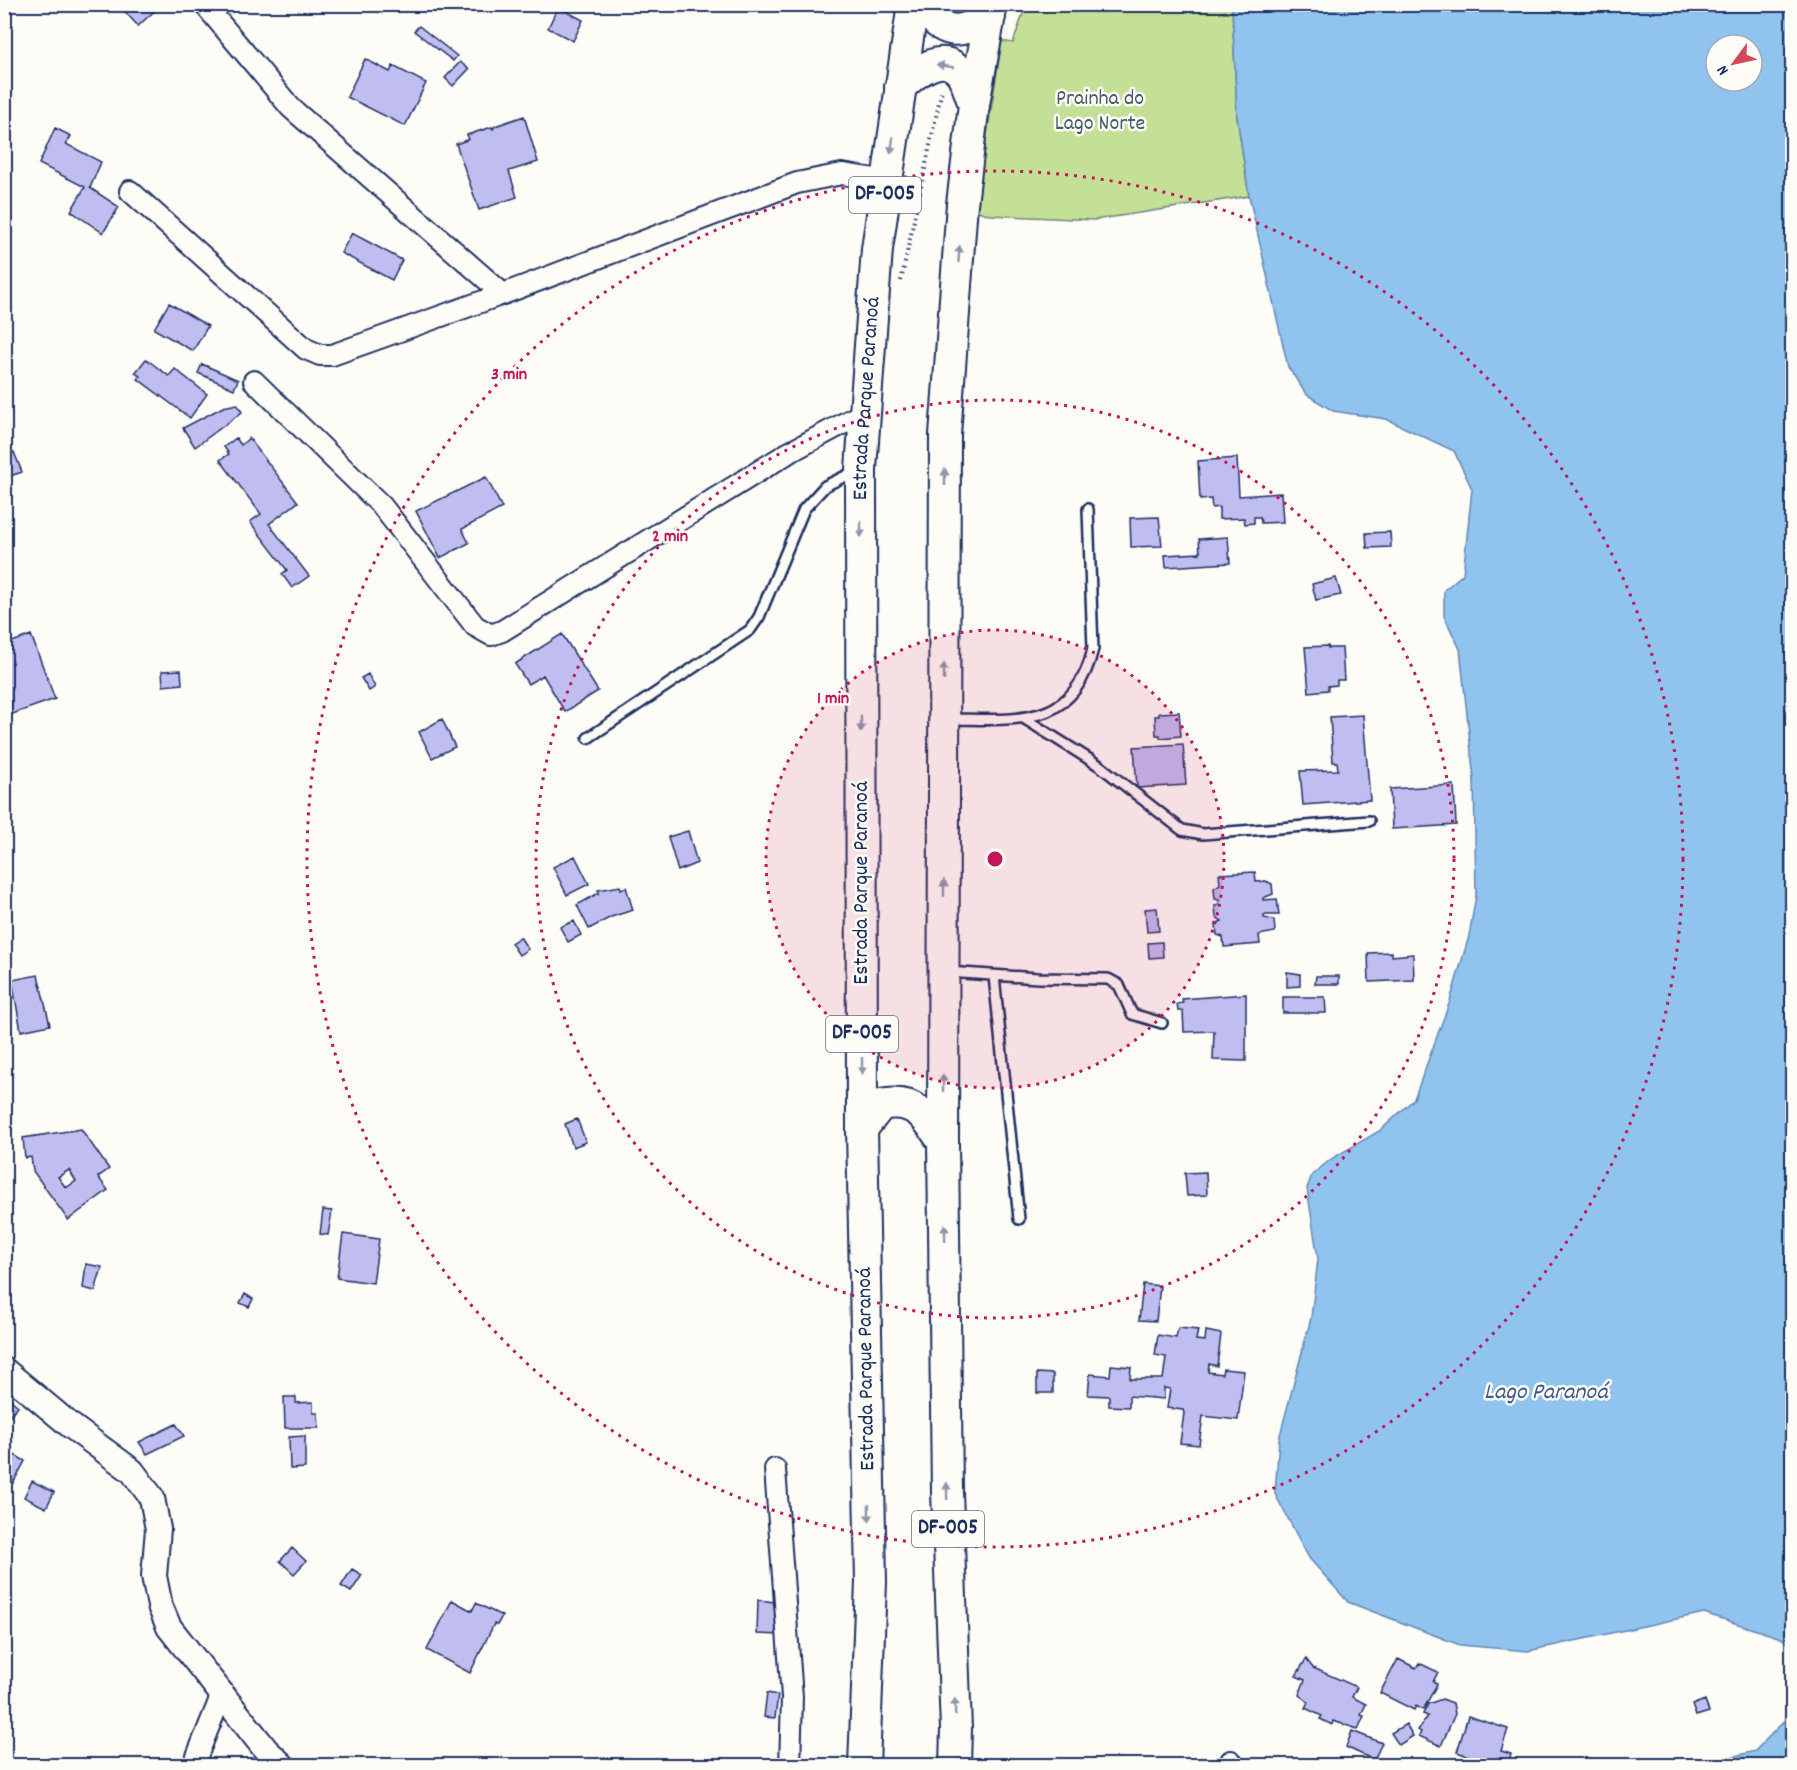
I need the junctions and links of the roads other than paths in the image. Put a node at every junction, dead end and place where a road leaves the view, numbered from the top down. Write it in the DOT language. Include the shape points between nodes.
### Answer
graph roads {
  1 [pos="204,4"];
  2 [pos="913,4"];
  3 [pos="922,4"];
  4 [pos="991,10"];
  5 [pos="900,87"];
  6 [pos="974,104"];
  7 [pos="887,181"];
  8 [pos="130,191"];
  9 [pos="503,294"];
  10 [pos="254,381"];
  11 [pos="865,412"];
  12 [pos="861,469"];
  13 [pos="1088,509"];
  14 [pos="944,719"];
  15 [pos="1025,719"];
  16 [pos="588,738"];
  17 [pos="1368,820"];
  18 [pos="944,971"];
  19 [pos="994,976"];
  20 [pos="1162,1023"];
  21 [pos="862,1129"];
  22 [pos="943,1142"];
  23 [pos="1018,1219"];
  24 [pos="4,1370"];
  25 [pos="775,1469"];
  26 [pos="222,1694"];
  27 [pos="193,1766"];
  28 [pos="283,1766"];
  29 [pos="790,1766"];
  30 [pos="864,1766"];
  31 [pos="955,1766"];
  1 -- 9 [label="street" via="291,108"];
  2 -- 5 [label="main road, Estrada Parque Paranoá / DF-005"];
  3 -- 4 [label="main road" via="931,18 955,30 969,29"];
  4 -- 6 [label="main road, DF-005"];
  6 -- 5 [label="main road, one-way" via="962,75 947,65 927,65"];
  5 -- 7 [label="main road, Estrada Parque Paranoá / DF-005, one-way"];
  14 -- 6 [label="main road, DF-005, one-way" via="945,435 962,204"];
  7 -- 9 [label="street" via="842,174 797,183"];
  7 -- 11 [label="main road, Estrada Parque Paranoá / DF-005" via="877,249"];
  8 -- 9 [label="street" via="306,349 320,355 332,355"];
  10 -- 11 [label="street" via="382,506 475,626 491,634 502,631 788,453"];
  11 -- 12 [label="main road, Estrada Parque Paranoá / DF-005"];
  12 -- 16 [label="lane" via="825,486 804,509 750,630"];
  12 -- 21 [label="main road, Estrada Parque Paranoá / DF-005, one-way"];
  13 -- 15 [label="lane" via="1093,649 1088,670 1064,700 1039,716"];
  14 -- 15 [label="lane"];
  18 -- 14 [label="main road, DF-005, one-way"];
  15 -- 17 [label="lane" via="1100,766 1182,830 1203,834"];
  18 -- 19 [label="lane"];
  22 -- 18 [label="main road, DF-005, one-way"];
  19 -- 20 [label="lane" via="1108,979 1119,985 1132,1014"];
  19 -- 23 [label="lane"];
  21 -- 22 [label="main road" via="881,1105 897,1101 928,1118"];
  21 -- 30 [label="main road, Estrada Parque Paranoá / DF-005, one-way" via="871,1582"];
  31 -- 22 [label="main road, DF-005, one-way" via="946,1492"];
  24 -- 26 [label="street" via="70,1426 132,1471 152,1498 158,1529 154,1576 160,1606 169,1627"];
  25 -- 29 [label="street" via="792,1697"];
  26 -- 27 [label="street"];
  26 -- 28 [label="street"];
}
